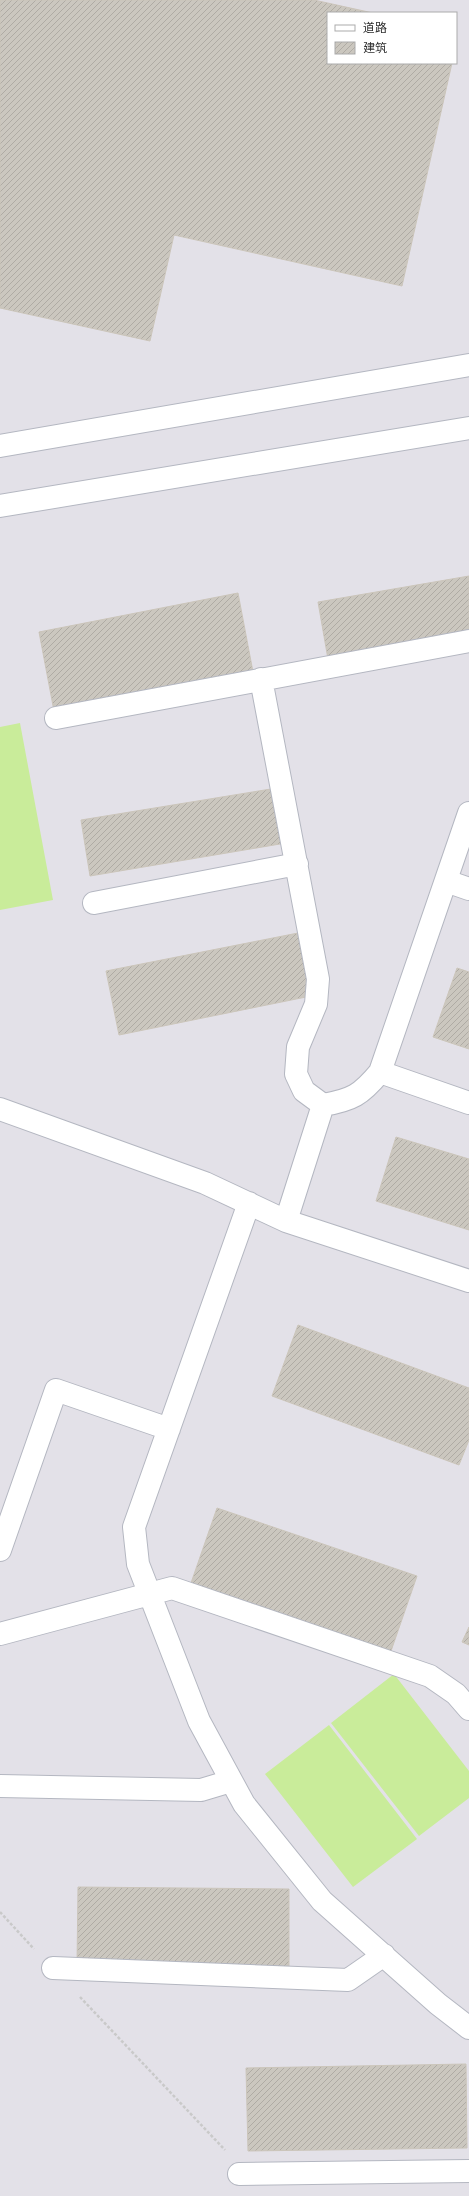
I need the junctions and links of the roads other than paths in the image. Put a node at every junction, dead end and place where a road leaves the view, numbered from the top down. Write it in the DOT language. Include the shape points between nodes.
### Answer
graph roads {
  1 [pos="469,366"];
  2 [pos="469,428"];
  3 [pos="0,446"];
  4 [pos="0,506"];
  5 [pos="469,641"];
  6 [pos="261,680"];
  7 [pos="56,718"];
  8 [pos="469,813"];
  9 [pos="297,864"];
  10 [pos="446,880"];
  11 [pos="469,889"];
  12 [pos="94,903"];
  13 [pos="380,1072"];
  14 [pos="469,1103"];
  15 [pos="322,1105"];
  16 [pos="0,1109"];
  17 [pos="249,1203"];
  18 [pos="286,1221"];
  19 [pos="469,1281"];
  20 [pos="169,1429"];
  21 [pos="0,1550"];
  22 [pos="149,1593"];
  23 [pos="0,1634"];
  24 [pos="469,1709"];
  25 [pos="231,1781"];
  26 [pos="0,1786"];
  27 [pos="384,1955"];
  28 [pos="53,1968"];
  29 [pos="469,2028"];
  30 [pos="469,2171"];
  31 [pos="239,2174"];
  1 -- 3 [label="street"];
  2 -- 4 [label="street"];
  5 -- 6 [label="street"];
  6 -- 7 [label="street"];
  6 -- 9 [label="street"];
  8 -- 10 [label="street"];
  9 -- 12 [label="street"];
  9 -- 15 [label="street" via="318,979 316,1004 298,1047 296,1074 304,1091"];
  10 -- 11 [label="street"];
  10 -- 13 [label="street"];
  13 -- 14 [label="street"];
  13 -- 15 [label="street" via="364,1091 342,1101"];
  15 -- 18 [label="street"];
  16 -- 17 [label="street" via="205,1183"];
  17 -- 18 [label="street"];
  17 -- 20 [label="street"];
  18 -- 19 [label="street"];
  20 -- 21 [label="street" via="56,1390"];
  20 -- 22 [label="street" via="134,1527 138,1564"];
  22 -- 23 [label="street"];
  22 -- 24 [label="street" via="172,1588 430,1676 456,1694"];
  22 -- 25 [label="street" via="199,1721"];
  25 -- 26 [label="street" via="202,1790"];
  25 -- 27 [label="street" via="244,1804 322,1901"];
  27 -- 28 [label="street" via="348,1980"];
  27 -- 29 [label="street"];
  30 -- 31 [label="street"];
}
